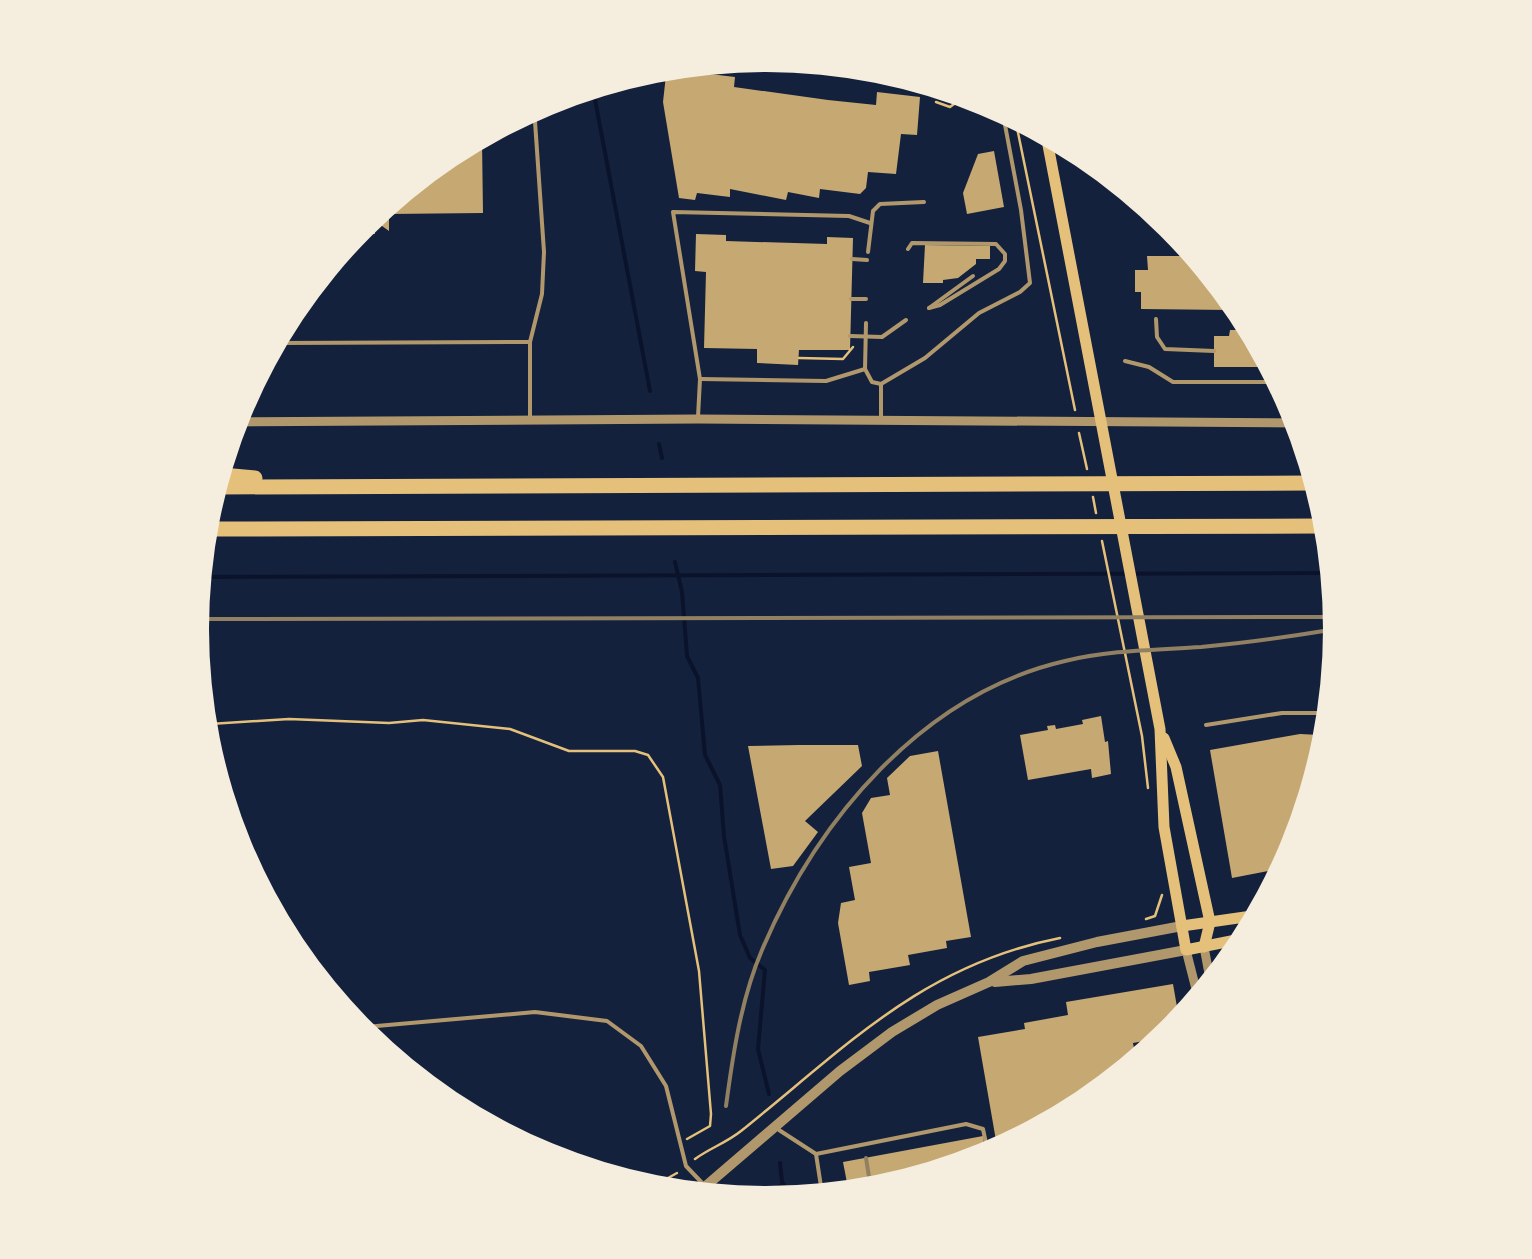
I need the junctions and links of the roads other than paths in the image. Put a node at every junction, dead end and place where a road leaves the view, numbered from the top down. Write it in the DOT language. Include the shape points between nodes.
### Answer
graph roads {
  1 [pos="535,123"];
  2 [pos="1005,127"];
  3 [pos="1049,149"];
  4 [pos="924,202"];
  5 [pos="870,222"];
  6 [pos="908,249"];
  7 [pos="868,252"];
  8 [pos="852,260"];
  9 [pos="868,260"];
  10 [pos="972,276"];
  11 [pos="851,298"];
  12 [pos="866,299"];
  13 [pos="1156,319"];
  14 [pos="906,320"];
  15 [pos="866,323"];
  16 [pos="854,336"];
  17 [pos="866,337"];
  18 [pos="291,340"];
  19 [pos="530,342"];
  20 [pos="1214,351"];
  21 [pos="1125,362"];
  22 [pos="865,369"];
  23 [pos="700,378"];
  24 [pos="1265,382"];
  25 [pos="880,384"];
  26 [pos="698,418"];
  27 [pos="530,419"];
  28 [pos="881,420"];
  29 [pos="249,422"];
  30 [pos="1283,423"];
  31 [pos="231,476"];
  32 [pos="1303,482"];
  33 [pos="228,486"];
  34 [pos="358,487"];
  35 [pos="1313,526"];
  36 [pos="219,529"];
  37 [pos="1316,713"];
  38 [pos="1206,725"];
  39 [pos="1160,729"];
  40 [pos="1242,917"];
  41 [pos="1210,922"];
  42 [pos="1182,926"];
  43 [pos="1227,942"];
  44 [pos="1204,946"];
  45 [pos="1186,950"];
  46 [pos="1208,969"];
  47 [pos="990,982"];
  48 [pos="1195,985"];
  49 [pos="375,1026"];
  50 [pos="775,1127"];
  51 [pos="985,1141"];
  52 [pos="816,1154"];
  53 [pos="695,1182"];
  54 [pos="706,1183"];
  55 [pos="821,1183"];
  1 -- 19 [label="lane" via="543,284"];
  2 -- 25 [label="lane" via="1030,283"];
  3 -- 39 [label="main road"];
  4 -- 5 [label="lane" via="880,204"];
  5 -- 7 [label="lane"];
  5 -- 23 [label="lane" via="673,212"];
  6 -- 10 [label="lane" via="912,243 996,244 1005,254 999,269 928,308"];
  8 -- 9 [label="lane"];
  11 -- 12 [label="lane"];
  13 -- 20 [label="lane" via="1165,350"];
  14 -- 17 [label="lane" via="890,334"];
  15 -- 17 [label="lane"];
  16 -- 17 [label="lane"];
  17 -- 22 [label="lane"];
  18 -- 19 [label="lane"];
  19 -- 27 [label="lane"];
  21 -- 24 [label="lane" via="1173,382"];
  22 -- 23 [label="lane" via="826,382"];
  22 -- 25 [label="lane"];
  23 -- 26 [label="lane"];
  25 -- 28 [label="lane"];
  26 -- 27 [label="street"];
  26 -- 28 [label="street"];
  27 -- 29 [label="street"];
  28 -- 30 [label="street"];
  31 -- 34 [label="highway"];
  32 -- 34 [label="highway"];
  33 -- 34 [label="highway"];
  35 -- 36 [label="highway"];
  37 -- 38 [label="lane"];
  39 -- 41 [label="main road" via="1176,767"];
  39 -- 42 [label="main road" via="1164,827"];
  40 -- 41 [label="main road"];
  41 -- 42 [label="main road"];
  41 -- 44 [label="main road"];
  42 -- 45 [label="main road"];
  42 -- 47 [label="street" via="1052,953"];
  43 -- 44 [label="main road"];
  44 -- 45 [label="main road"];
  44 -- 46 [label="street"];
  45 -- 47 [label="street"];
  45 -- 48 [label="street"];
  47 -- 50 [label="street" via="892,1032"];
  49 -- 53 [label="lane" via="535,1012 607,1021 641,1046 666,1086"];
  50 -- 52 [label="lane"];
  50 -- 54 [label="street"];
  51 -- 52 [label="lane" via="983,1129 966,1124"];
  52 -- 55 [label="lane"];
}
